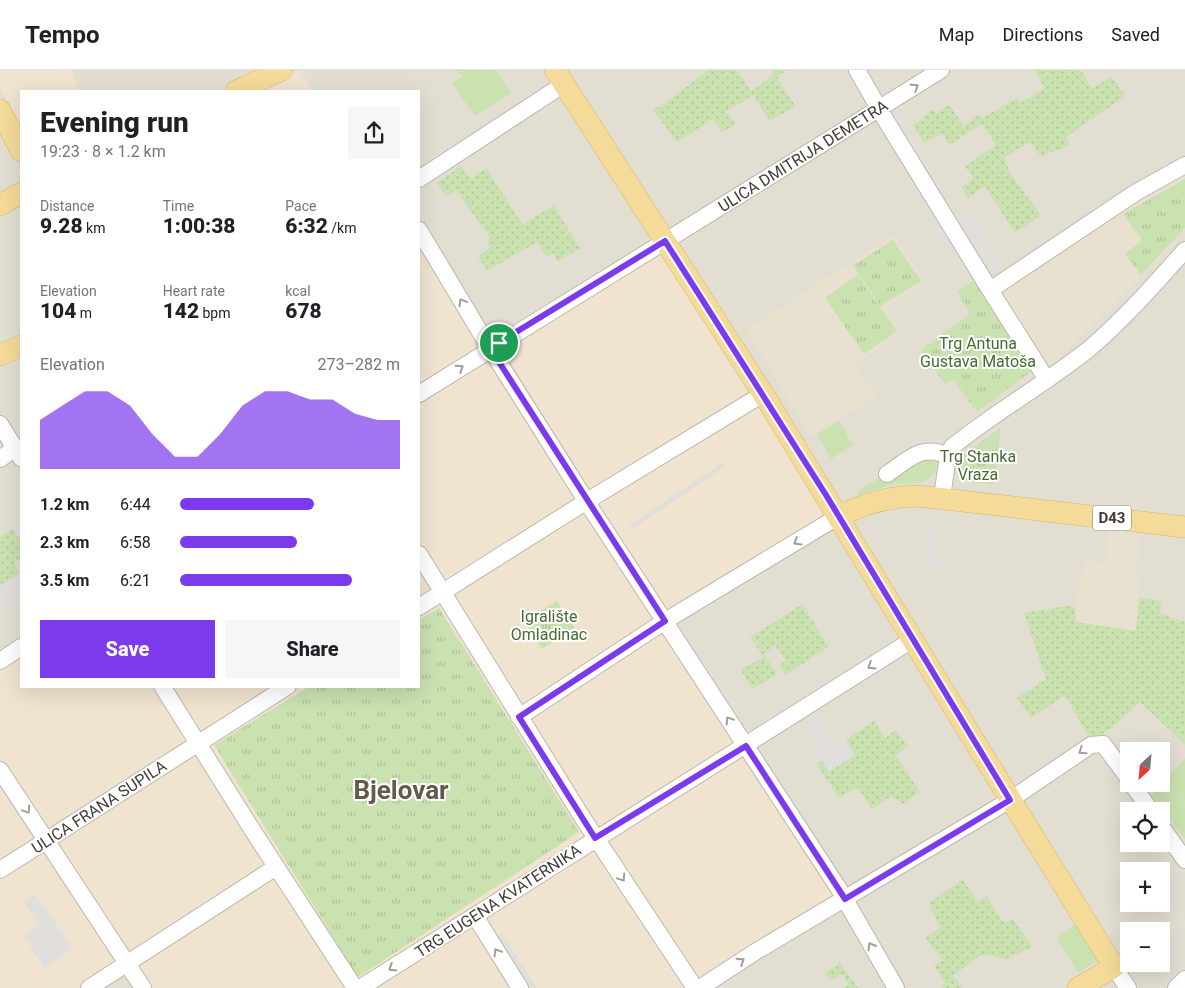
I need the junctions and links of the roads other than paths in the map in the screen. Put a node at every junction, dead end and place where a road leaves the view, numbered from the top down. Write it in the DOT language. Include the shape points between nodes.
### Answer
graph roads {
  1 [pos="282,70"];
  2 [pos="857,70"];
  3 [pos="941,70"];
  4 [pos="559,77"];
  5 [pos="238,90"];
  6 [pos="0,110"];
  7 [pos="880,110"];
  8 [pos="20,149"];
  9 [pos="1185,165"];
  10 [pos="420,178"];
  11 [pos="20,194"];
  12 [pos="0,205"];
  13 [pos="420,232"];
  14 [pos="665,241"];
  15 [pos="1185,250"];
  16 [pos="990,290"];
  17 [pos="20,346"];
  18 [pos="490,348"];
  19 [pos="0,355"];
  20 [pos="1047,380"];
  21 [pos="420,393"];
  22 [pos="763,394"];
  23 [pos="0,424"];
  24 [pos="18,447"];
  25 [pos="948,456"];
  26 [pos="0,459"];
  27 [pos="887,474"];
  28 [pos="942,497"];
  29 [pos="587,501"];
  30 [pos="839,516"];
  31 [pos="1185,527"];
  32 [pos="420,556"];
  33 [pos="443,592"];
  34 [pos="420,606"];
  35 [pos="665,621"];
  36 [pos="912,640"];
  37 [pos="20,648"];
  38 [pos="0,661"];
  39 [pos="163,688"];
  40 [pos="285,688"];
  41 [pos="519,717"];
  42 [pos="198,744"];
  43 [pos="746,746"];
  44 [pos="1120,767"];
  45 [pos="0,770"];
  46 [pos="1010,800"];
  47 [pos="595,838"];
  48 [pos="1170,839"];
  49 [pos="48,841"];
  50 [pos="1185,860"];
  51 [pos="276,867"];
  52 [pos="0,870"];
  53 [pos="845,899"];
  54 [pos="475,916"];
  55 [pos="126,963"];
  56 [pos="1114,967"];
  57 [pos="1185,979"];
  58 [pos="89,988"];
  59 [pos="142,988"];
  60 [pos="355,988"];
  61 [pos="360,988"];
  62 [pos="520,988"];
  63 [pos="695,988"];
  64 [pos="700,988"];
  65 [pos="896,988"];
  66 [pos="1078,988"];
  67 [pos="1128,988"];
  68 [pos="1176,988"];
  1 -- 5 [label="main road"];
  2 -- 7 [label="street"];
  7 -- 3 [label="street, ULICA DMITRIJA DEMETRA, one-way"];
  4 -- 10 [label="street"];
  4 -- 14 [label="main road"];
  6 -- 8 [label="main road"];
  7 -- 14 [label="street, ULICA DMITRIJA DEMETRA"];
  7 -- 16 [label="street"];
  9 -- 16 [label="street" via="1126,198"];
  11 -- 12 [label="main road"];
  18 -- 13 [label="street, one-way"];
  14 -- 18 [label="street, ULICA DMITRIJA DEMETRA"];
  14 -- 22 [label="main road"];
  15 -- 20 [label="street" via="1090,348"];
  16 -- 20 [label="street"];
  17 -- 19 [label="main road"];
  21 -- 18 [label="street, ULICA DMITRIJA DEMETRA, one-way"];
  18 -- 29 [label="street"];
  20 -- 25 [label="street" via="974,430 952,447"];
  22 -- 29 [label="street"];
  22 -- 30 [label="main road"];
  23 -- 24 [label="street"];
  24 -- 26 [label="street"];
  25 -- 27 [label="street" via="938,451 921,452"];
  25 -- 28 [label="street"];
  28 -- 30 [label="main road, D43" via="885,499"];
  28 -- 31 [label="main road, D43"];
  29 -- 33 [label="street"];
  29 -- 35 [label="street"];
  30 -- 35 [label="street, one-way"];
  30 -- 36 [label="main road"];
  32 -- 33 [label="street, TRG EUGENA KVATERNIKA"];
  33 -- 34 [label="street"];
  33 -- 41 [label="street, TRG EUGENA KVATERNIKA"];
  35 -- 41 [label="street"];
  43 -- 35 [label="street, one-way"];
  36 -- 43 [label="street, one-way"];
  36 -- 46 [label="main road"];
  37 -- 38 [label="street"];
  39 -- 42 [label="street"];
  40 -- 42 [label="street"];
  41 -- 47 [label="street, TRG EUGENA KVATERNIKA"];
  42 -- 49 [label="street, ULICA FRANA SUPILA"];
  42 -- 51 [label="street"];
  43 -- 47 [label="street"];
  43 -- 53 [label="street"];
  44 -- 46 [label="street, one-way" via="1103,744 1091,745"];
  45 -- 49 [label="street, one-way"];
  46 -- 53 [label="street"];
  46 -- 56 [label="main road"];
  47 -- 54 [label="street, TRG EUGENA KVATERNIKA"];
  47 -- 63 [label="street, one-way"];
  48 -- 50 [label="street"];
  49 -- 52 [label="street, ULICA FRANA SUPILA"];
  49 -- 55 [label="street"];
  51 -- 55 [label="street"];
  51 -- 60 [label="street"];
  64 -- 53 [label="street, one-way"];
  65 -- 53 [label="street, one-way"];
  54 -- 61 [label="street, TRG EUGENA KVATERNIKA, one-way"];
  62 -- 54 [label="street, one-way"];
  55 -- 58 [label="street"];
  55 -- 59 [label="street"];
  56 -- 66 [label="main road"];
  56 -- 67 [label="street"];
  57 -- 68 [label="street"];
}
